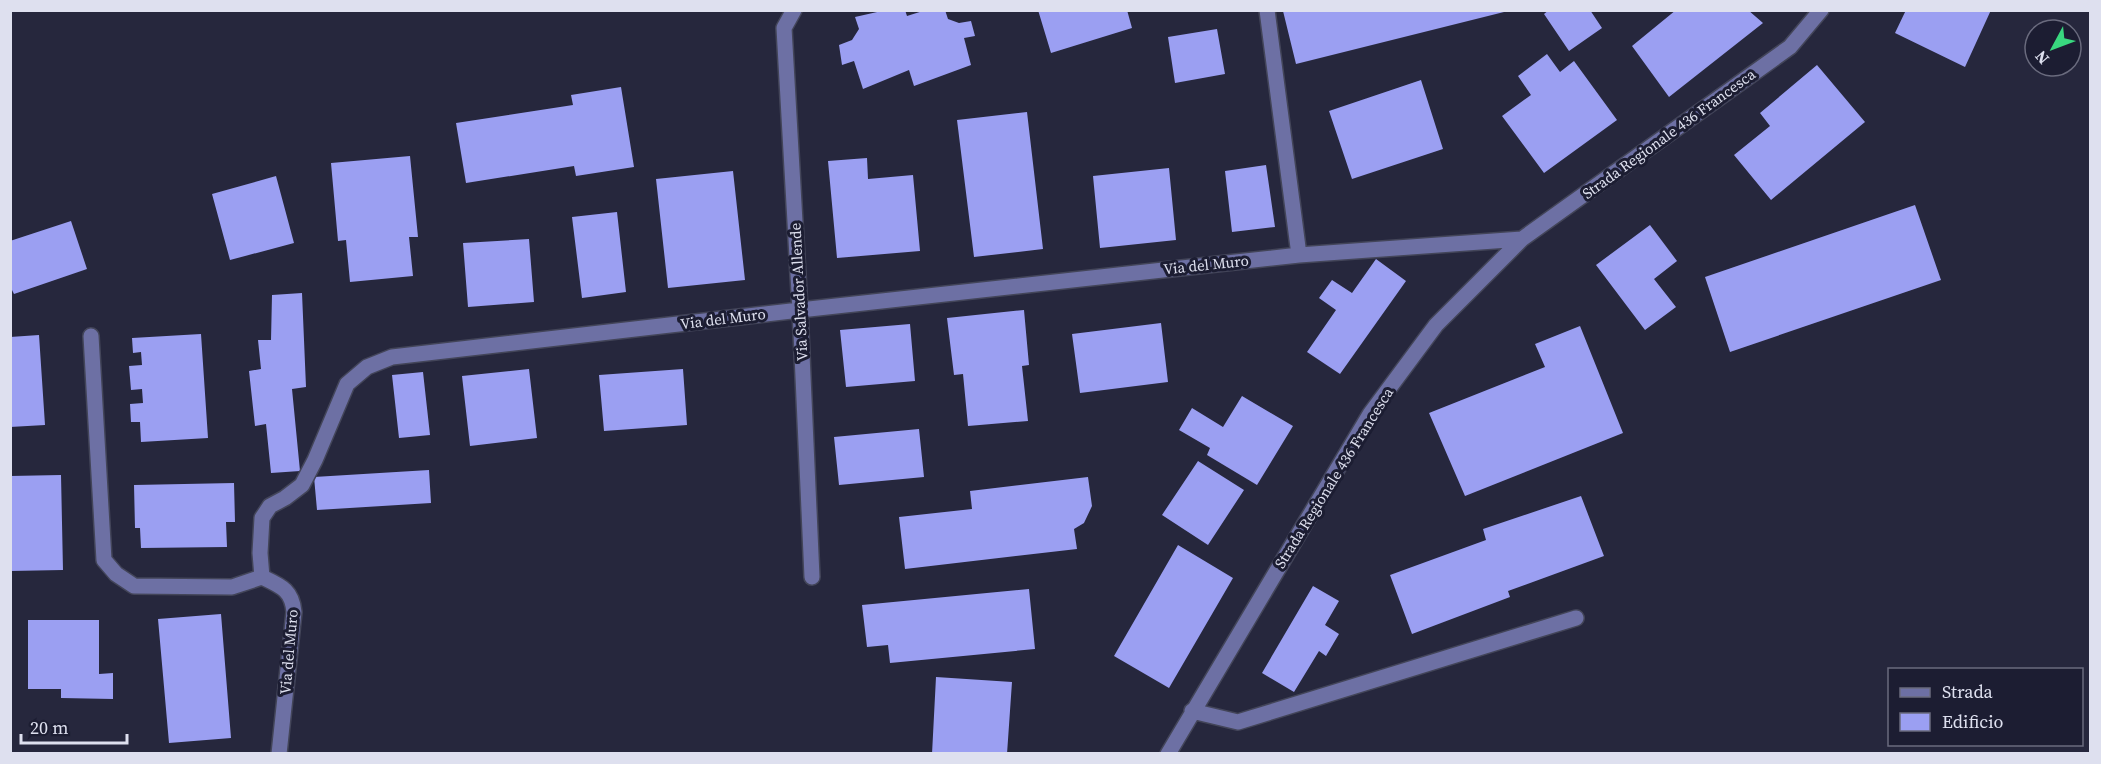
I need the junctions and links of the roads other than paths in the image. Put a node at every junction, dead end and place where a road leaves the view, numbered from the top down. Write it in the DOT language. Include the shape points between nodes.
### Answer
graph roads {
  1 [pos="794,10"];
  2 [pos="1267,10"];
  3 [pos="1821,10"];
  4 [pos="1522,239"];
  5 [pos="1299,255"];
  6 [pos="800,310"];
  7 [pos="91,336"];
  8 [pos="262,577"];
  9 [pos="812,577"];
  10 [pos="1576,618"];
  11 [pos="1192,711"];
  12 [pos="279,753"];
  13 [pos="1168,753"];
  1 -- 6 [label="street, Via Salvador Allende" via="784,28"];
  2 -- 5 [label="street"];
  3 -- 4 [label="street, Strada Regionale 436 Francesca" via="1790,47"];
  4 -- 5 [label="street, Via del Muro"];
  4 -- 11 [label="street, Strada Regionale 436 Francesca" via="1436,325 1370,414"];
  5 -- 6 [label="street, Via del Muro"];
  6 -- 8 [label="street, Via del Muro" via="392,357 367,366 347,384 302,485 270,506 262,518"];
  6 -- 9 [label="street, Via Salvador Allende"];
  7 -- 8 [label="street" via="104,560 134,586 232,587"];
  8 -- 12 [label="street, Via del Muro" via="283,586 294,606"];
  10 -- 11 [label="street" via="1238,722"];
  11 -- 13 [label="street, Strada Regionale 436 Francesca"];
}
